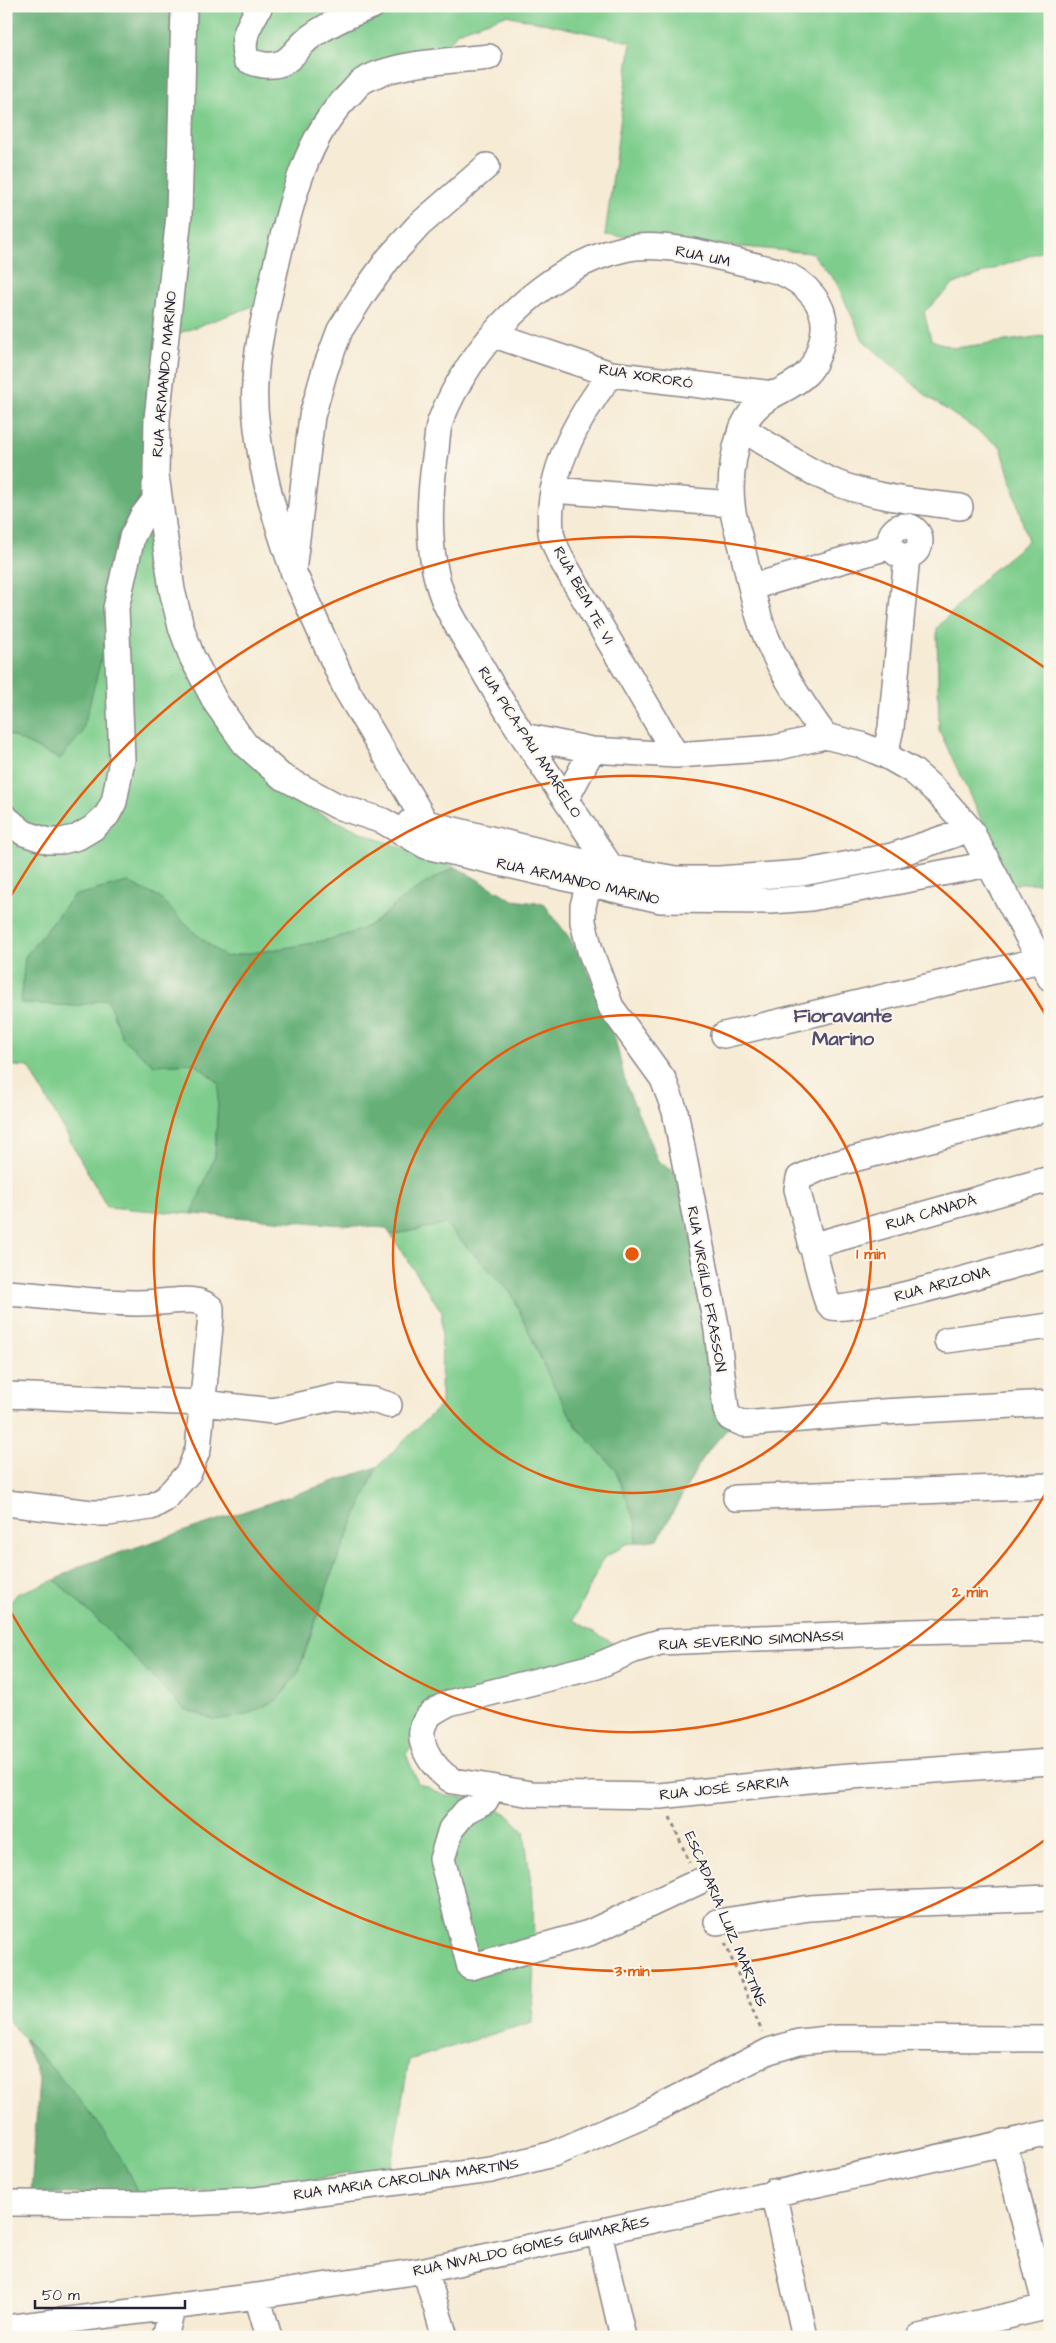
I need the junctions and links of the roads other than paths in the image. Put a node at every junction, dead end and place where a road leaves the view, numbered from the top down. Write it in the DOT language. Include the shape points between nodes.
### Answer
graph roads {
  1 [pos="184,6"];
  2 [pos="260,6"];
  3 [pos="372,6"];
  4 [pos="489,56"];
  5 [pos="488,166"];
  6 [pos="589,260"];
  7 [pos="494,334"];
  8 [pos="611,374"];
  9 [pos="773,394"];
  10 [pos="743,429"];
  11 [pos="156,475"];
  12 [pos="553,490"];
  13 [pos="911,501"];
  14 [pos="732,504"];
  15 [pos="960,506"];
  16 [pos="899,551"];
  17 [pos="294,571"];
  18 [pos="752,587"];
  19 [pos="523,736"];
  20 [pos="825,736"];
  21 [pos="592,750"];
  22 [pos="676,755"];
  23 [pos="886,755"];
  24 [pos="566,799"];
  25 [pos="6,818"];
  26 [pos="970,829"];
  27 [pos="426,834"];
  28 [pos="989,864"];
  29 [pos="598,873"];
  30 [pos="1045,969"];
  31 [pos="724,1035"];
  32 [pos="1050,1108"];
  33 [pos="1050,1179"];
  34 [pos="811,1246"];
  35 [pos="1050,1255"];
  36 [pos="6,1293"];
  37 [pos="1050,1326"];
  38 [pos="947,1340"];
  39 [pos="6,1395"];
  40 [pos="203,1403"];
  41 [pos="1050,1403"];
  42 [pos="389,1405"];
  43 [pos="1050,1486"];
  44 [pos="736,1498"];
  45 [pos="6,1503"];
  46 [pos="1050,1629"];
  47 [pos="423,1739"];
  48 [pos="1050,1762"];
  49 [pos="492,1788"];
  50 [pos="698,1882"];
  51 [pos="1050,1898"];
  52 [pos="717,1922"];
  53 [pos="1050,2039"];
  54 [pos="1050,2133"];
  55 [pos="1004,2142"];
  56 [pos="774,2192"];
  57 [pos="6,2203"];
  58 [pos="599,2233"];
  59 [pos="425,2270"];
  60 [pos="257,2296"];
  61 [pos="172,2306"];
  62 [pos="1048,2307"];
  63 [pos="6,2328"];
  64 [pos="165,2337"];
  65 [pos="269,2337"];
  66 [pos="445,2337"];
  67 [pos="624,2337"];
  68 [pos="805,2337"];
  69 [pos="919,2337"];
  1 -- 11 [label="street, RUA ARMANDO MARINO" via="179,216 157,418"];
  2 -- 3 [label="street" via="246,30 243,48 246,58 252,62 272,65 284,62 309,38 336,21"];
  4 -- 17 [label="street" via="399,68 363,81 342,101 320,131 308,160 288,213 261,335 255,383 264,473 277,525"];
  5 -- 17 [label="street" via="418,225 362,294 340,330 312,416"];
  6 -- 7 [label="street, RUA PICA-PAU AMARELO" via="564,273 514,310"];
  6 -- 9 [label="street, RUA UM" via="647,246 676,249 792,277 819,304 823,334 816,359 806,374"];
  7 -- 8 [label="street, RUA XORORÓ"];
  7 -- 19 [label="street, RUA PICA-PAU AMARELO" via="459,382 440,424 431,483 431,524 435,566 444,600"];
  8 -- 9 [label="street, RUA XORORÓ"];
  8 -- 12 [label="street, RUA BEM TE VI" via="585,412 563,455"];
  9 -- 10 [label="street, RUA UM" via="759,404"];
  10 -- 13 [label="street" via="839,484"];
  10 -- 14 [label="street, RUA UM" via="734,462"];
  11 -- 25 [label="street" via="155,500 132,537 116,608 122,760 114,802 107,815 93,828 62,841 48,841 24,833"];
  11 -- 27 [label="street, RUA ARMANDO MARINO" via="172,590 181,627 192,657 216,703 245,744 281,776 337,806"];
  12 -- 14 [label="street"];
  12 -- 22 [label="street, RUA BEM TE VI" via="551,533 560,557"];
  13 -- 15 [label="street"];
  13 -- 16 [label="street" via="908,526 902,526 891,535"];
  14 -- 18 [label="street, RUA UM"];
  16 -- 18 [label="street"];
  16 -- 23 [label="street" via="891,728"];
  17 -- 27 [label="street" via="346,689"];
  18 -- 20 [label="street, RUA UM" via="763,629 790,681"];
  19 -- 21 [label="street"];
  19 -- 24 [label="street, RUA PICA-PAU AMARELO"];
  20 -- 22 [label="street" via="776,748"];
  20 -- 23 [label="street"];
  21 -- 22 [label="street"];
  21 -- 24 [label="street"];
  23 -- 26 [label="street" via="913,771 937,792"];
  24 -- 29 [label="street, RUA PICA-PAU AMARELO"];
  26 -- 28 [label="street"];
  26 -- 29 [label="street, RUA ARMANDO MARINO" via="892,856 802,873 719,879"];
  27 -- 29 [label="street, RUA ARMANDO MARINO"];
  28 -- 29 [label="street, RUA ARMANDO MARINO" via="810,898 771,901 661,900"];
  28 -- 30 [label="street"];
  29 -- 41 [label="street, RUA VIRGÍLIO FRASSON" via="583,906 586,937 612,1007 663,1079 675,1111 717,1330 726,1410 730,1418 744,1424 882,1412"];
  30 -- 31 [label="street"];
  32 -- 34 [label="street" via="849,1159 799,1178 798,1189"];
  33 -- 34 [label="street, RUA CANADÁ"];
  34 -- 35 [label="street, RUA ARIZONA" via="827,1302 832,1307 841,1308"];
  36 -- 40 [label="street" via="135,1303 178,1300 207,1305 211,1308 211,1316"];
  37 -- 38 [label="street"];
  39 -- 40 [label="street"];
  40 -- 42 [label="street" via="273,1410 321,1399 351,1397"];
  40 -- 45 [label="street" via="194,1462 166,1499 151,1507 92,1514"];
  43 -- 44 [label="street"];
  46 -- 47 [label="street, RUA SEVERINO SIMONASSI" via="660,1642 597,1666 450,1703 427,1719"];
  47 -- 49 [label="street, RUA JOSÉ SARRIA" via="432,1765 442,1775 453,1781"];
  48 -- 49 [label="street, RUA JOSÉ SARRIA" via="828,1778 660,1796 531,1794"];
  49 -- 50 [label="street" via="485,1802 466,1811 451,1829 442,1859 470,1967 589,1933"];
  51 -- 52 [label="street" via="833,1906"];
  53 -- 57 [label="street, RUA MARIA CAROLINA MARTINS" via="838,2038 799,2042 769,2051 650,2112 553,2154 491,2170 258,2200 159,2204"];
  54 -- 55 [label="street, RUA NIVALDO GOMES GUIMARÃES"];
  55 -- 56 [label="street, RUA NIVALDO GOMES GUIMARÃES"];
  55 -- 62 [label="street"];
  56 -- 58 [label="street, RUA NIVALDO GOMES GUIMARÃES"];
  56 -- 68 [label="street"];
  58 -- 59 [label="street, RUA NIVALDO GOMES GUIMARÃES"];
  58 -- 67 [label="street"];
  59 -- 60 [label="street, RUA NIVALDO GOMES GUIMARÃES"];
  59 -- 66 [label="street"];
  60 -- 61 [label="street, RUA NIVALDO GOMES GUIMARÃES"];
  60 -- 65 [label="street"];
  61 -- 63 [label="street, RUA NIVALDO GOMES GUIMARÃES"];
  61 -- 64 [label="street"];
  62 -- 69 [label="street"];
}
